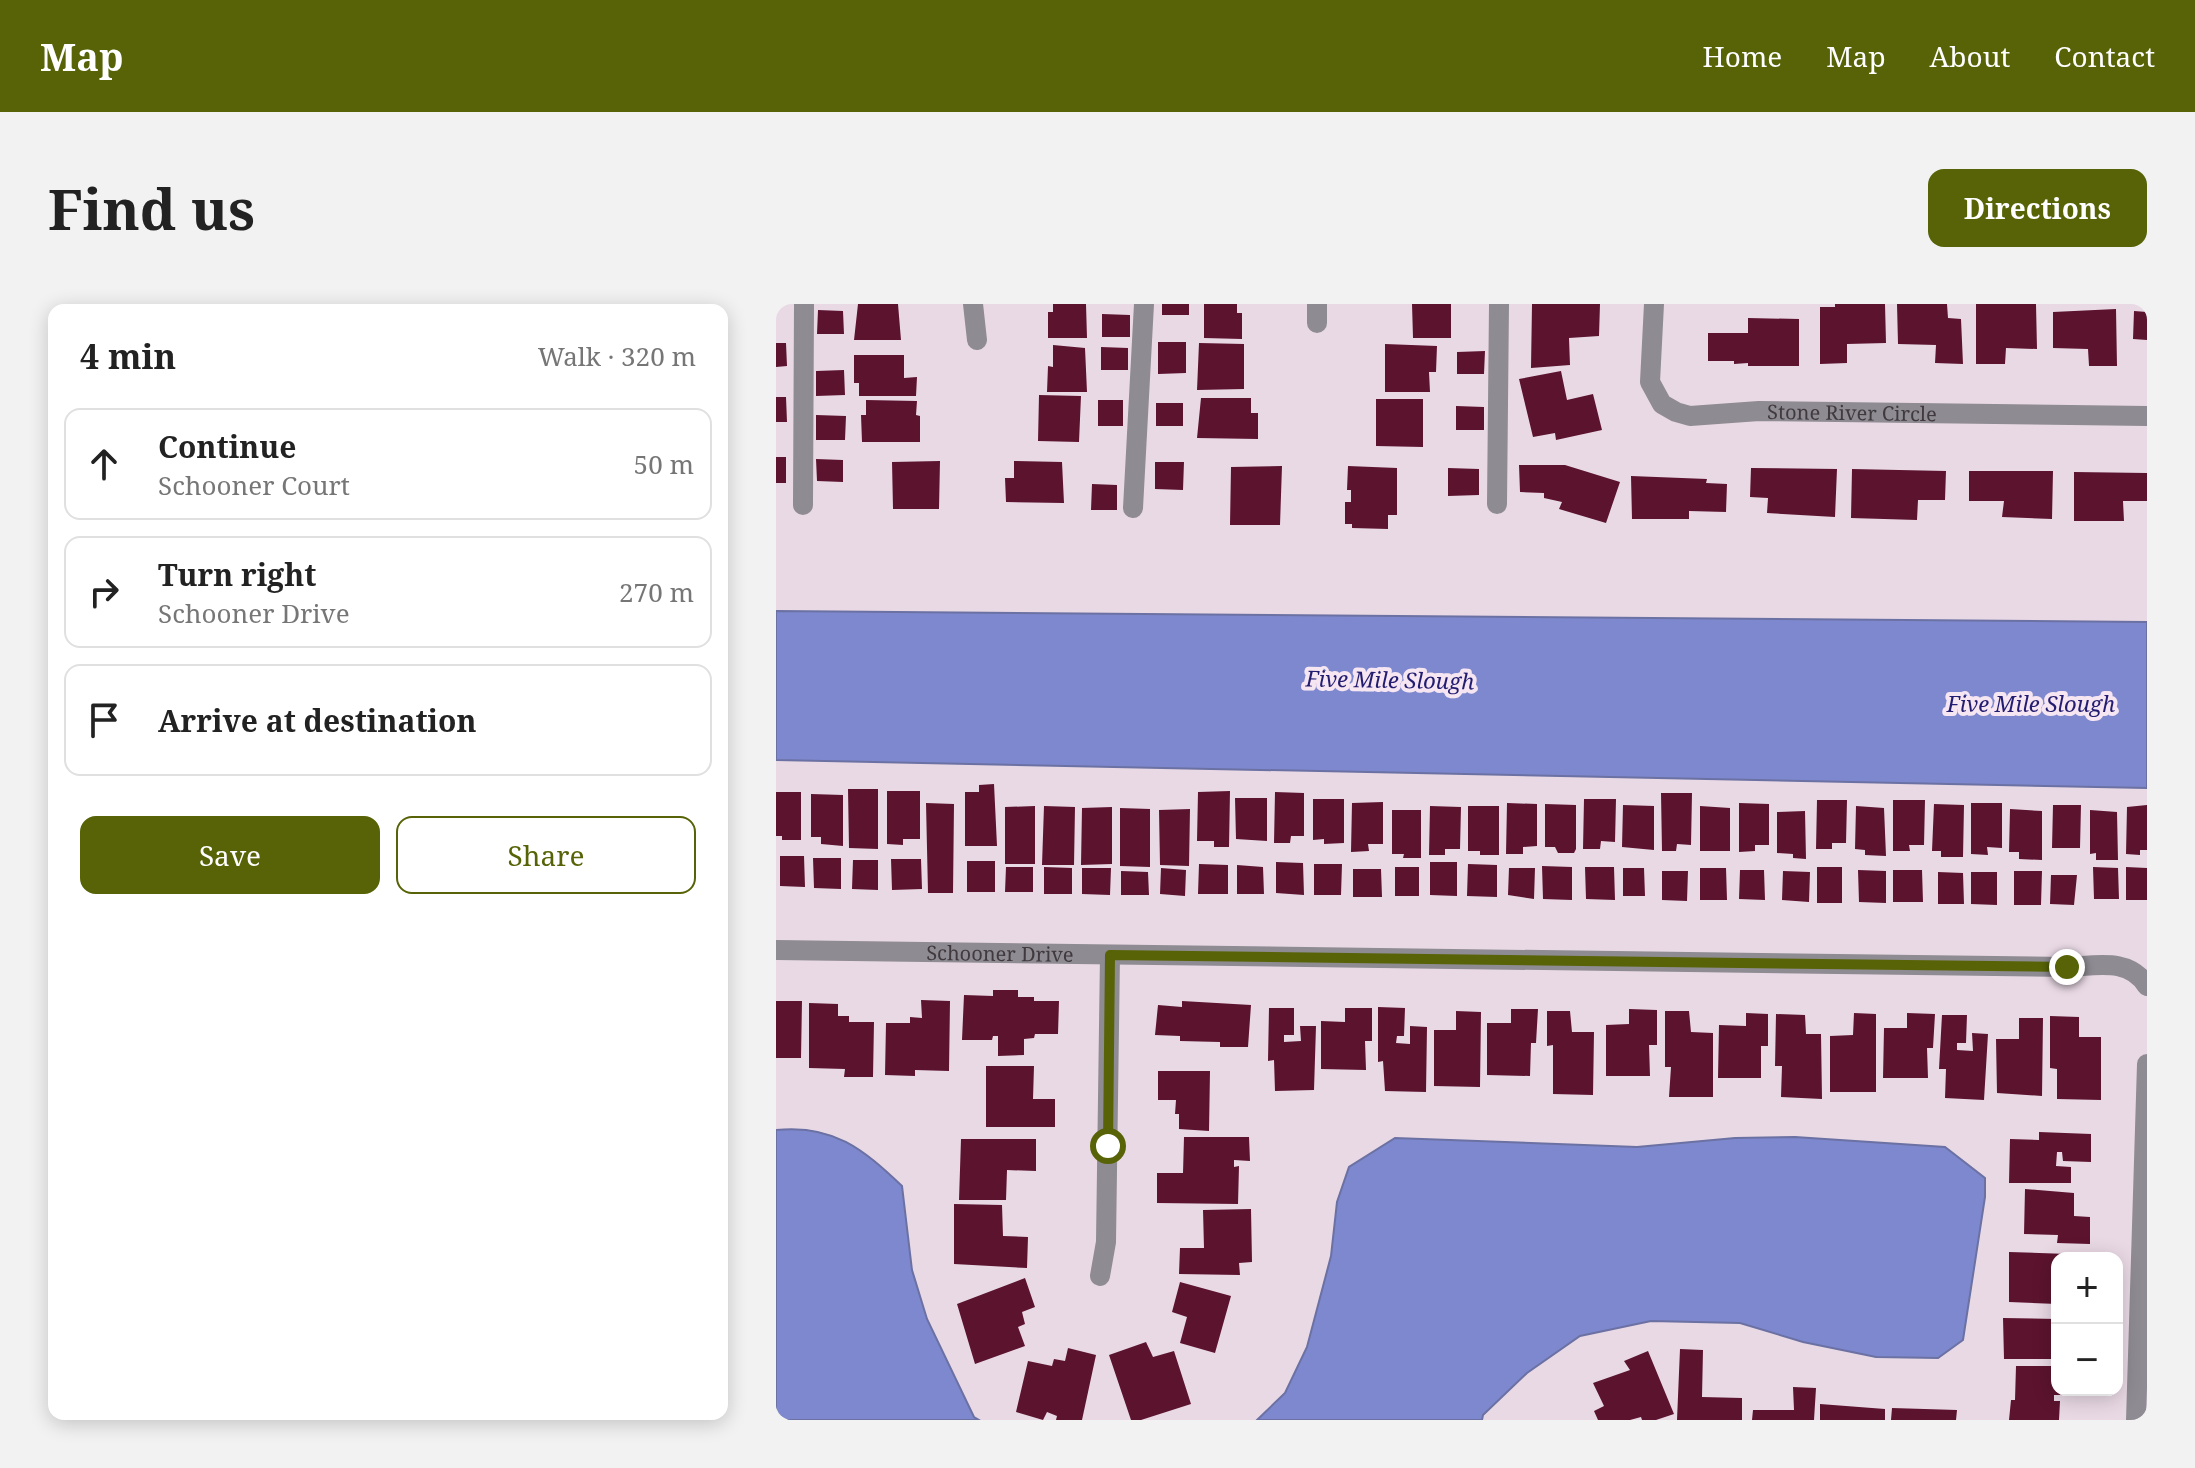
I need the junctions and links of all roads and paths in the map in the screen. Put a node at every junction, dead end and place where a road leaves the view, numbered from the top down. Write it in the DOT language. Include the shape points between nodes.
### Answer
graph roads {
  1 [pos="804,304"];
  2 [pos="973,304"];
  3 [pos="1144,304"];
  4 [pos="1499,304"];
  5 [pos="1654,304"];
  6 [pos="977,340"];
  7 [pos="2147,416"];
  8 [pos="1497,504"];
  9 [pos="803,505"];
  10 [pos="1133,508"];
  11 [pos="776,950"];
  12 [pos="1110,955"];
  13 [pos="2141,979"];
  14 [pos="2147,1064"];
  15 [pos="1100,1276"];
  16 [pos="2136,1420"];
  1 -- 9 [label="street"];
  2 -- 6 [label="street"];
  3 -- 10 [label="street"];
  4 -- 8 [label="street"];
  5 -- 7 [label="street, Stone River Circle" via="1650,382 1662,404 1690,416 1759,411"];
  11 -- 12 [label="street, Schooner Drive"];
  12 -- 13 [label="street, Schooner Drive" via="2116,965"];
  12 -- 15 [label="street" via="1106,1242"];
  14 -- 16 [label="street"];
}
